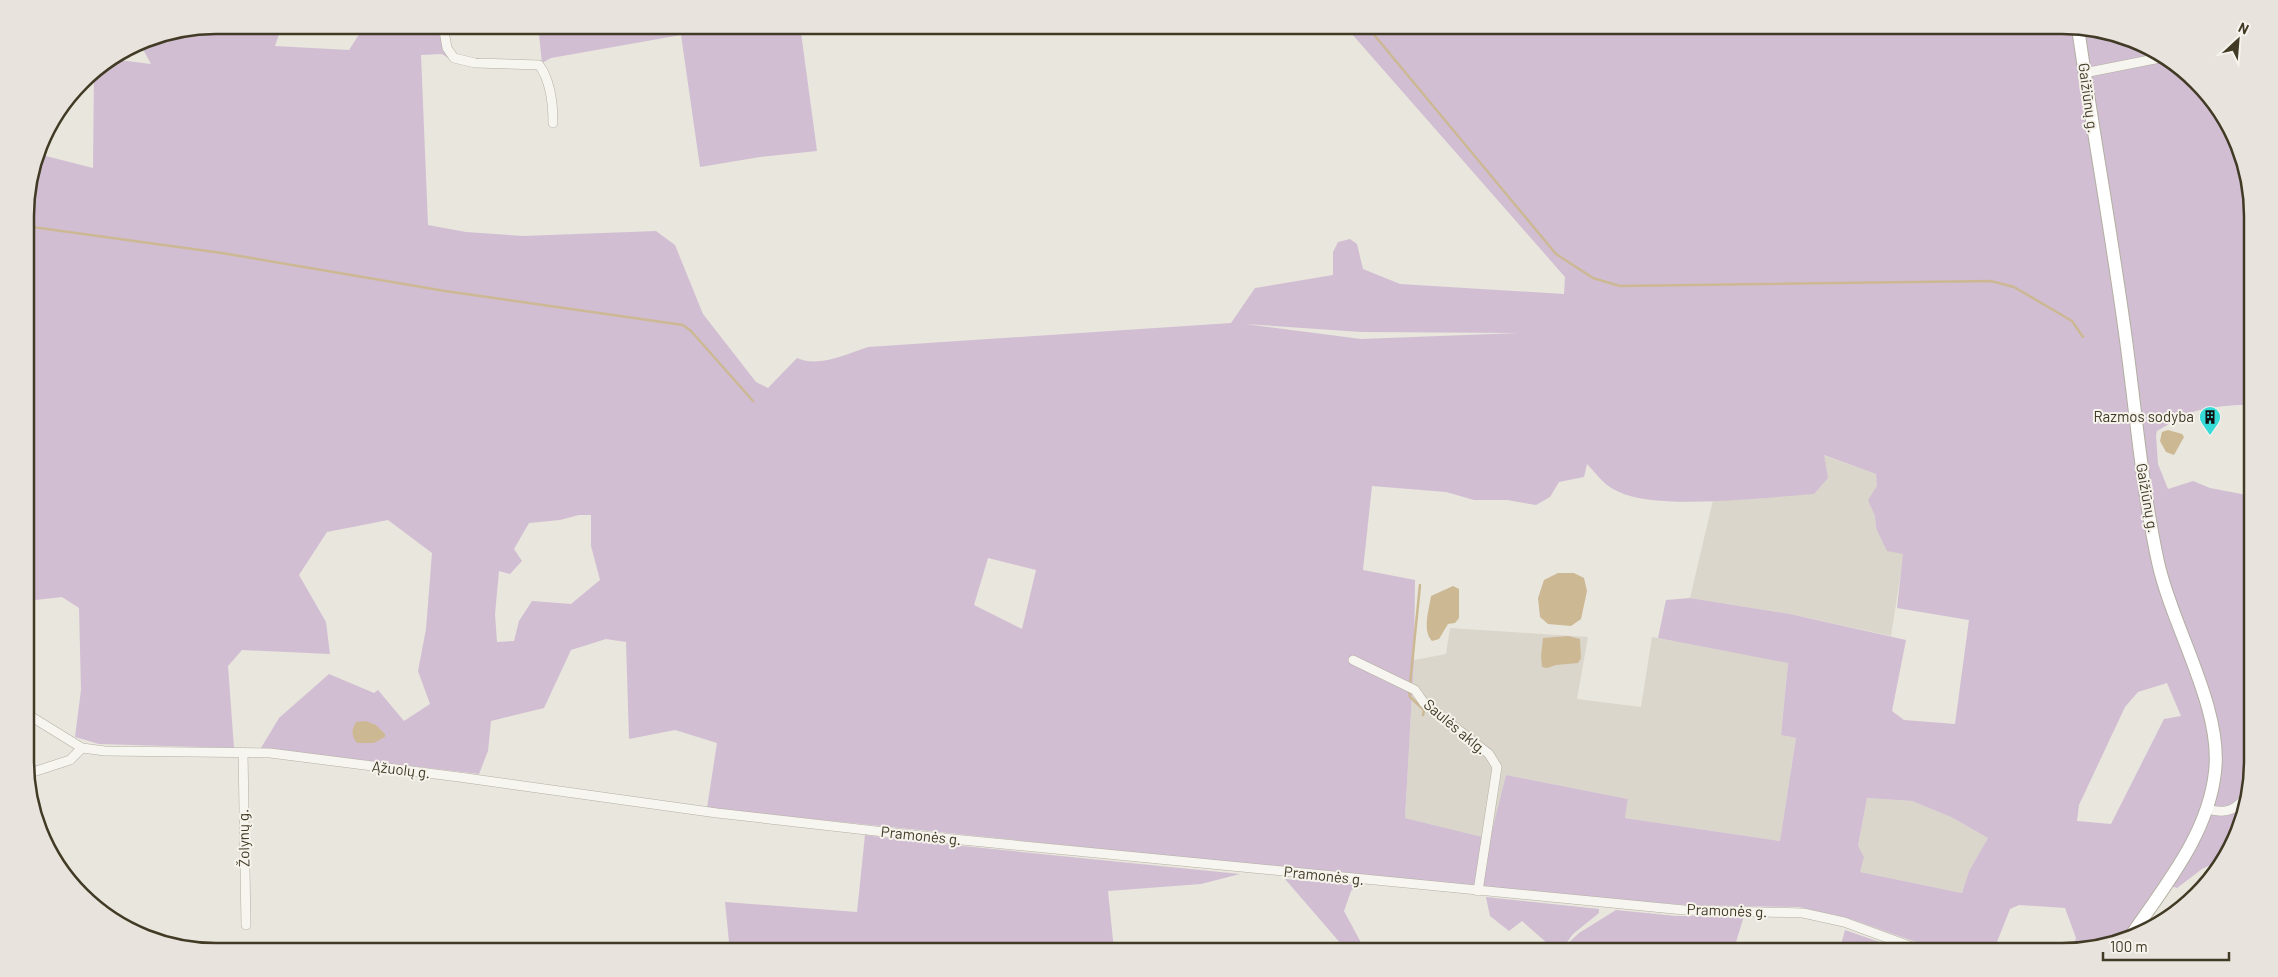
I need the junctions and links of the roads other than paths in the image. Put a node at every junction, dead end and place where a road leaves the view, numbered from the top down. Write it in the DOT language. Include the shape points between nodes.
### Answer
graph roads {
  1 [pos="445,34"];
  2 [pos="2079,34"];
  3 [pos="2155,59"];
  4 [pos="2084,72"];
  5 [pos="553,124"];
  6 [pos="1353,660"];
  7 [pos="34,719"];
  8 [pos="82,748"];
  9 [pos="243,752"];
  10 [pos="34,772"];
  11 [pos="2238,806"];
  12 [pos="2207,809"];
  13 [pos="717,814"];
  14 [pos="1478,891"];
  15 [pos="246,925"];
  16 [pos="2137,927"];
  17 [pos="1901,943"];
  1 -- 5 [label="street" via="447,48 454,58 475,63 539,66 546,74"];
  2 -- 4 [label="main road, Gaižiūnų g."];
  3 -- 4 [label="street"];
  4 -- 12 [label="main road, Gaižiūnų g." via="2126,339 2144,493 2159,566 2212,723 2216,770"];
  6 -- 14 [label="street, Saulės aklg." via="1415,690 1424,703 1489,754 1497,767"];
  7 -- 8 [label="street"];
  8 -- 9 [label="street, Ąžuolų g."];
  8 -- 10 [label="street" via="70,760"];
  9 -- 13 [label="street, Ąžuolų g." via="460,777"];
  9 -- 15 [label="street, Žolynų g."];
  11 -- 12 [label="street" via="2226,812"];
  12 -- 16 [label="main road, Gaižiūnų g." via="2183,858"];
  13 -- 14 [label="street, Pramonės g."];
  14 -- 17 [label="street, Pramonės g." via="1684,910 1804,913 1844,922"];
}
